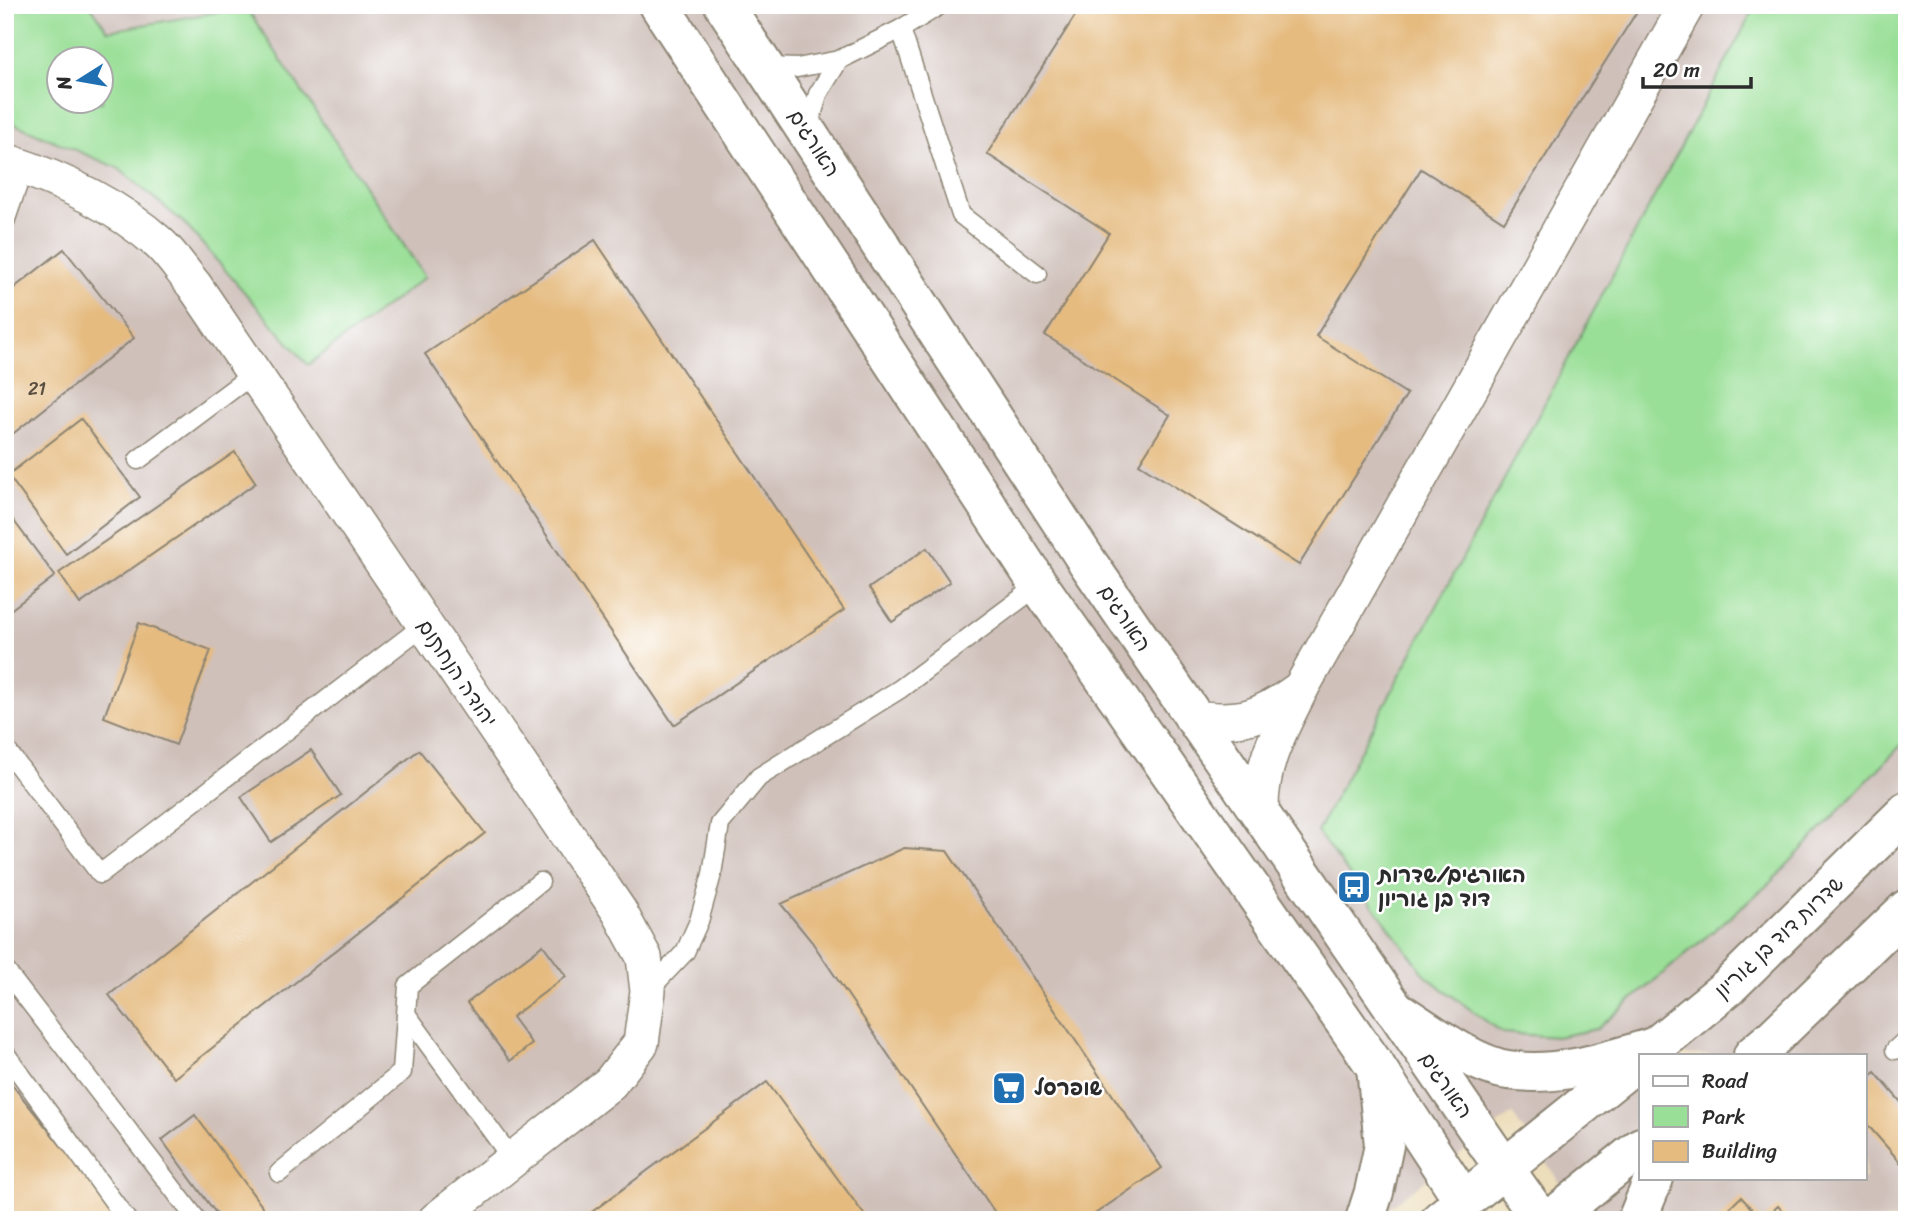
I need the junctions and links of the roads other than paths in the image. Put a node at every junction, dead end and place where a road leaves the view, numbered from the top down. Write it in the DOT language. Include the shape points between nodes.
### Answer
graph roads {
  1 [pos="659,5"];
  2 [pos="724,5"];
  3 [pos="940,5"];
  4 [pos="1687,5"];
  5 [pos="901,29"];
  6 [pos="839,60"];
  7 [pos="765,67"];
  8 [pos="807,134"];
  9 [pos="14,164"];
  10 [pos="5,222"];
  11 [pos="1037,274"];
  12 [pos="253,374"];
  13 [pos="138,460"];
  14 [pos="1039,585"];
  15 [pos="424,625"];
  16 [pos="1301,688"];
  17 [pos="1192,718"];
  18 [pos="5,748"];
  19 [pos="1907,811"];
  20 [pos="1261,816"];
  21 [pos="540,882"];
  22 [pos="1907,909"];
  23 [pos="5,970"];
  24 [pos="648,991"];
  25 [pos="1394,1009"];
  26 [pos="407,1015"];
  27 [pos="5,1053"];
  28 [pos="1648,1053"];
  29 [pos="1754,1054"];
  30 [pos="1639,1055"];
  31 [pos="1639,1060"];
  32 [pos="1376,1067"];
  33 [pos="1639,1149"];
  34 [pos="512,1159"];
  35 [pos="1504,1168"];
  36 [pos="279,1172"];
  37 [pos="1653,1180"];
  38 [pos="1460,1214"];
  39 [pos="127,1220"];
  40 [pos="197,1220"];
  41 [pos="436,1220"];
  42 [pos="1365,1220"];
  43 [pos="1541,1220"];
  44 [pos="1550,1220"];
  45 [pos="1637,1220"];
  1 -- 14 [label="street"];
  2 -- 7 [label="street, האורגים"];
  3 -- 5 [label="lane"];
  4 -- 16 [label="street"];
  5 -- 6 [label="lane"];
  5 -- 11 [label="lane" via="961,215"];
  6 -- 7 [label="lane" via="797,68"];
  6 -- 8 [label="lane" via="817,94"];
  7 -- 8 [label="street, האורגים"];
  8 -- 17 [label="street, האורגים"];
  9 -- 10 [label="lane"];
  9 -- 12 [label="street, יהודה הנחתום" via="48,175 111,208 160,244 194,285"];
  12 -- 13 [label="lane"];
  12 -- 15 [label="street, יהודה הנחתום"];
  14 -- 24 [label="lane" via="900,689 759,777 720,824 709,886 685,952"];
  14 -- 32 [label="street"];
  15 -- 18 [label="lane" via="100,874"];
  15 -- 24 [label="street, יהודה הנחתום" via="619,911 644,957"];
  16 -- 17 [label="street" via="1272,710 1252,717"];
  16 -- 20 [label="street" via="1266,763"];
  17 -- 20 [label="street, האורגים"];
  19 -- 28 [label="street, שדרות דוד בן גוריון" via="1728,987"];
  20 -- 25 [label="street, האורגים"];
  21 -- 26 [label="lane" via="408,986"];
  22 -- 29 [label="street"];
  23 -- 40 [label="lane"];
  24 -- 34 [label="street, יהודה הנחתום" via="641,1043 610,1083"];
  25 -- 30 [label="street" via="1468,1055 1507,1070 1547,1071"];
  25 -- 35 [label="street, האורגים"];
  26 -- 34 [label="lane"];
  26 -- 36 [label="lane" via="402,1072"];
  27 -- 39 [label="lane"];
  31 -- 35 [label="street, שדרות דוד בן גוריון"];
  32 -- 38 [label="street"];
  32 -- 42 [label="street" via="1384,1145"];
  33 -- 44 [label="street"];
  34 -- 41 [label="street, יהודה הנחתום"];
  35 -- 38 [label="street, שדרות דוד בן גוריון"];
  35 -- 43 [label="street, האורגים"];
  37 -- 45 [label="street"];
}
